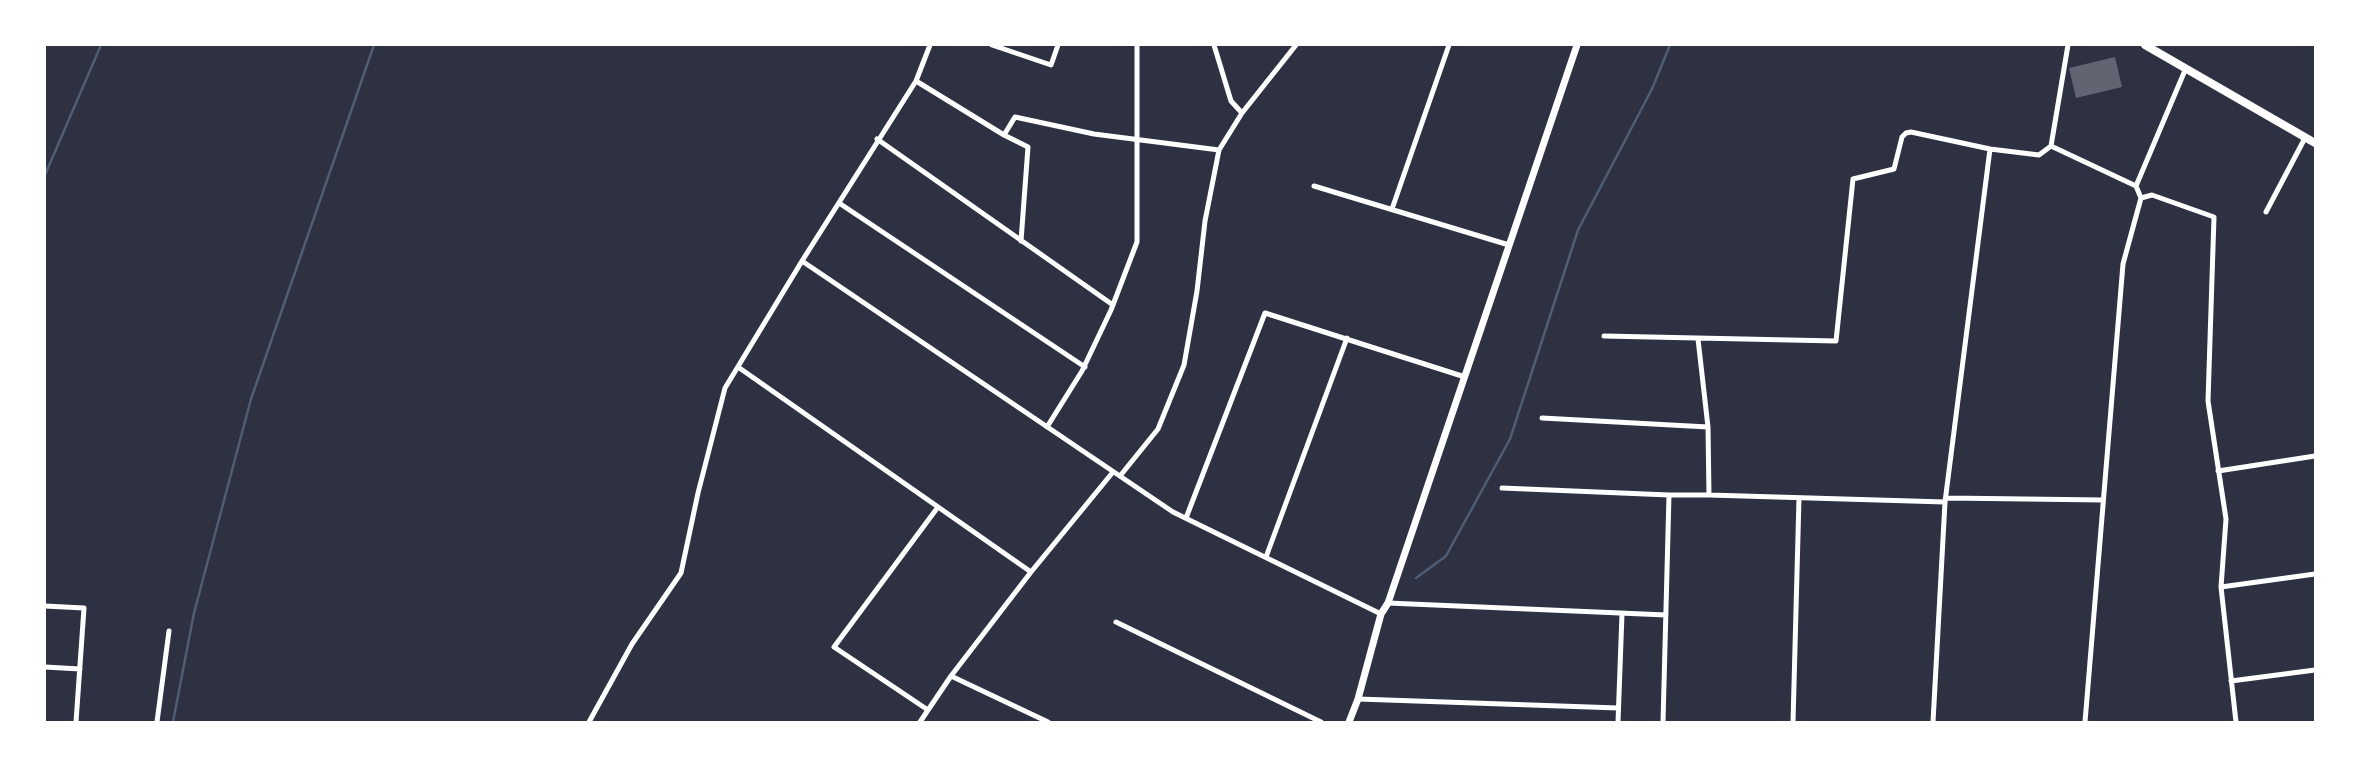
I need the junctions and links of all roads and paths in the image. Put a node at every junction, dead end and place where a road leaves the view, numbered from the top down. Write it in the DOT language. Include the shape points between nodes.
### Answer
graph roads {
  1 [pos="930,45"];
  2 [pos="992,45"];
  3 [pos="1058,45"];
  4 [pos="1137,45"];
  5 [pos="1214,45"];
  6 [pos="1296,45"];
  7 [pos="1449,45"];
  8 [pos="1577,45"];
  9 [pos="2068,45"];
  10 [pos="2145,45"];
  11 [pos="2186,68"];
  12 [pos="916,81"];
  13 [pos="1242,113"];
  14 [pos="1004,135"];
  15 [pos="2305,138"];
  16 [pos="877,139"];
  17 [pos="1138,140"];
  18 [pos="2315,144"];
  19 [pos="2051,146"];
  20 [pos="1990,149"];
  21 [pos="1218,150"];
  22 [pos="1314,186"];
  23 [pos="2136,186"];
  24 [pos="2141,198"];
  25 [pos="839,203"];
  26 [pos="1392,209"];
  27 [pos="2266,212"];
  28 [pos="1021,241"];
  29 [pos="1509,245"];
  30 [pos="802,261"];
  31 [pos="1113,305"];
  32 [pos="1604,336"];
  33 [pos="1346,338"];
  34 [pos="1698,339"];
  35 [pos="738,367"];
  36 [pos="1084,367"];
  37 [pos="1465,377"];
  38 [pos="1542,418"];
  39 [pos="1047,427"];
  40 [pos="1708,427"];
  41 [pos="2315,456"];
  42 [pos="2218,471"];
  43 [pos="1113,472"];
  44 [pos="1120,476"];
  45 [pos="1502,488"];
  46 [pos="1669,495"];
  47 [pos="1709,495"];
  48 [pos="1799,498"];
  49 [pos="1946,500"];
  50 [pos="2103,500"];
  51 [pos="938,507"];
  52 [pos="1186,518"];
  53 [pos="1266,557"];
  54 [pos="1031,572"];
  55 [pos="2315,574"];
  56 [pos="2221,587"];
  57 [pos="1388,603"];
  58 [pos="45,606"];
  59 [pos="1382,614"];
  60 [pos="1622,614"];
  61 [pos="1666,615"];
  62 [pos="1116,622"];
  63 [pos="169,632"];
  64 [pos="45,667"];
  65 [pos="80,669"];
  66 [pos="2315,670"];
  67 [pos="951,676"];
  68 [pos="2232,681"];
  69 [pos="1358,699"];
  70 [pos="1618,708"];
  71 [pos="928,710"];
  72 [pos="76,722"];
  73 [pos="157,722"];
  74 [pos="589,722"];
  75 [pos="920,722"];
  76 [pos="1048,722"];
  77 [pos="1321,722"];
  78 [pos="1349,722"];
  79 [pos="1618,722"];
  80 [pos="1663,722"];
  81 [pos="1793,722"];
  82 [pos="1933,722"];
  83 [pos="2085,722"];
  84 [pos="2236,722"];
  1 -- 12 [label="street"];
  2 -- 3 [label="street" via="1051,65"];
  4 -- 17 [label="street"];
  5 -- 13 [label="street" via="1231,101"];
  6 -- 13 [label="street"];
  7 -- 26 [label="street"];
  8 -- 29 [label="main road"];
  9 -- 19 [label="street"];
  10 -- 11 [label="highway"];
  11 -- 15 [label="highway"];
  11 -- 23 [label="street"];
  12 -- 14 [label="street"];
  12 -- 16 [label="street"];
  13 -- 21 [label="street"];
  14 -- 17 [label="street" via="1015,117 1056,128"];
  14 -- 28 [label="street" via="1028,147"];
  15 -- 18 [label="highway"];
  15 -- 27 [label="street"];
  16 -- 25 [label="street"];
  16 -- 28 [label="street"];
  17 -- 21 [label="street"];
  17 -- 31 [label="street" via="1137,242"];
  19 -- 20 [label="street" via="2039,155"];
  19 -- 23 [label="street"];
  20 -- 34 [label="street" via="1906,133 1902,137 1894,169 1853,179 1836,341"];
  20 -- 49 [label="street"];
  21 -- 44 [label="street" via="1184,365 1158,429"];
  22 -- 26 [label="street"];
  23 -- 24 [label="street"];
  24 -- 42 [label="street" via="2152,195 2214,217 2208,401"];
  24 -- 50 [label="street" via="2123,264"];
  25 -- 30 [label="street"];
  25 -- 36 [label="street"];
  26 -- 29 [label="street"];
  28 -- 31 [label="street"];
  29 -- 37 [label="main road"];
  30 -- 35 [label="street"];
  30 -- 39 [label="street"];
  31 -- 36 [label="street"];
  32 -- 34 [label="street"];
  33 -- 37 [label="street"];
  33 -- 52 [label="street" via="1265,313"];
  33 -- 53 [label="street"];
  34 -- 40 [label="street"];
  35 -- 51 [label="street"];
  35 -- 74 [label="street" via="725,388 681,573 632,644"];
  36 -- 39 [label="street"];
  37 -- 57 [label="main road"];
  38 -- 40 [label="street"];
  39 -- 43 [label="street"];
  40 -- 47 [label="street"];
  41 -- 42 [label="street"];
  42 -- 56 [label="street" via="2226,519"];
  43 -- 44 [label="street"];
  43 -- 54 [label="street"];
  44 -- 52 [label="street"];
  45 -- 46 [label="street"];
  46 -- 47 [label="street"];
  46 -- 61 [label="street"];
  47 -- 48 [label="street"];
  48 -- 49 [label="street"];
  48 -- 81 [label="street"];
  49 -- 50 [label="street"];
  49 -- 82 [label="street"];
  50 -- 83 [label="street"];
  51 -- 54 [label="street"];
  51 -- 71 [label="street" via="834,647"];
  52 -- 53 [label="street"];
  53 -- 59 [label="street"];
  54 -- 67 [label="street"];
  55 -- 56 [label="street"];
  56 -- 68 [label="street"];
  57 -- 59 [label="main road"];
  57 -- 60 [label="street"];
  58 -- 65 [label="street" via="84,608"];
  59 -- 69 [label="main road"];
  60 -- 61 [label="street"];
  60 -- 70 [label="street"];
  61 -- 80 [label="street"];
  62 -- 77 [label="street"];
  63 -- 73 [label="street"];
  64 -- 65 [label="street"];
  65 -- 72 [label="street"];
  66 -- 68 [label="street"];
  67 -- 71 [label="street"];
  67 -- 76 [label="street"];
  68 -- 84 [label="street"];
  69 -- 70 [label="street"];
  69 -- 78 [label="main road"];
  70 -- 79 [label="street"];
  71 -- 75 [label="street"];
}
